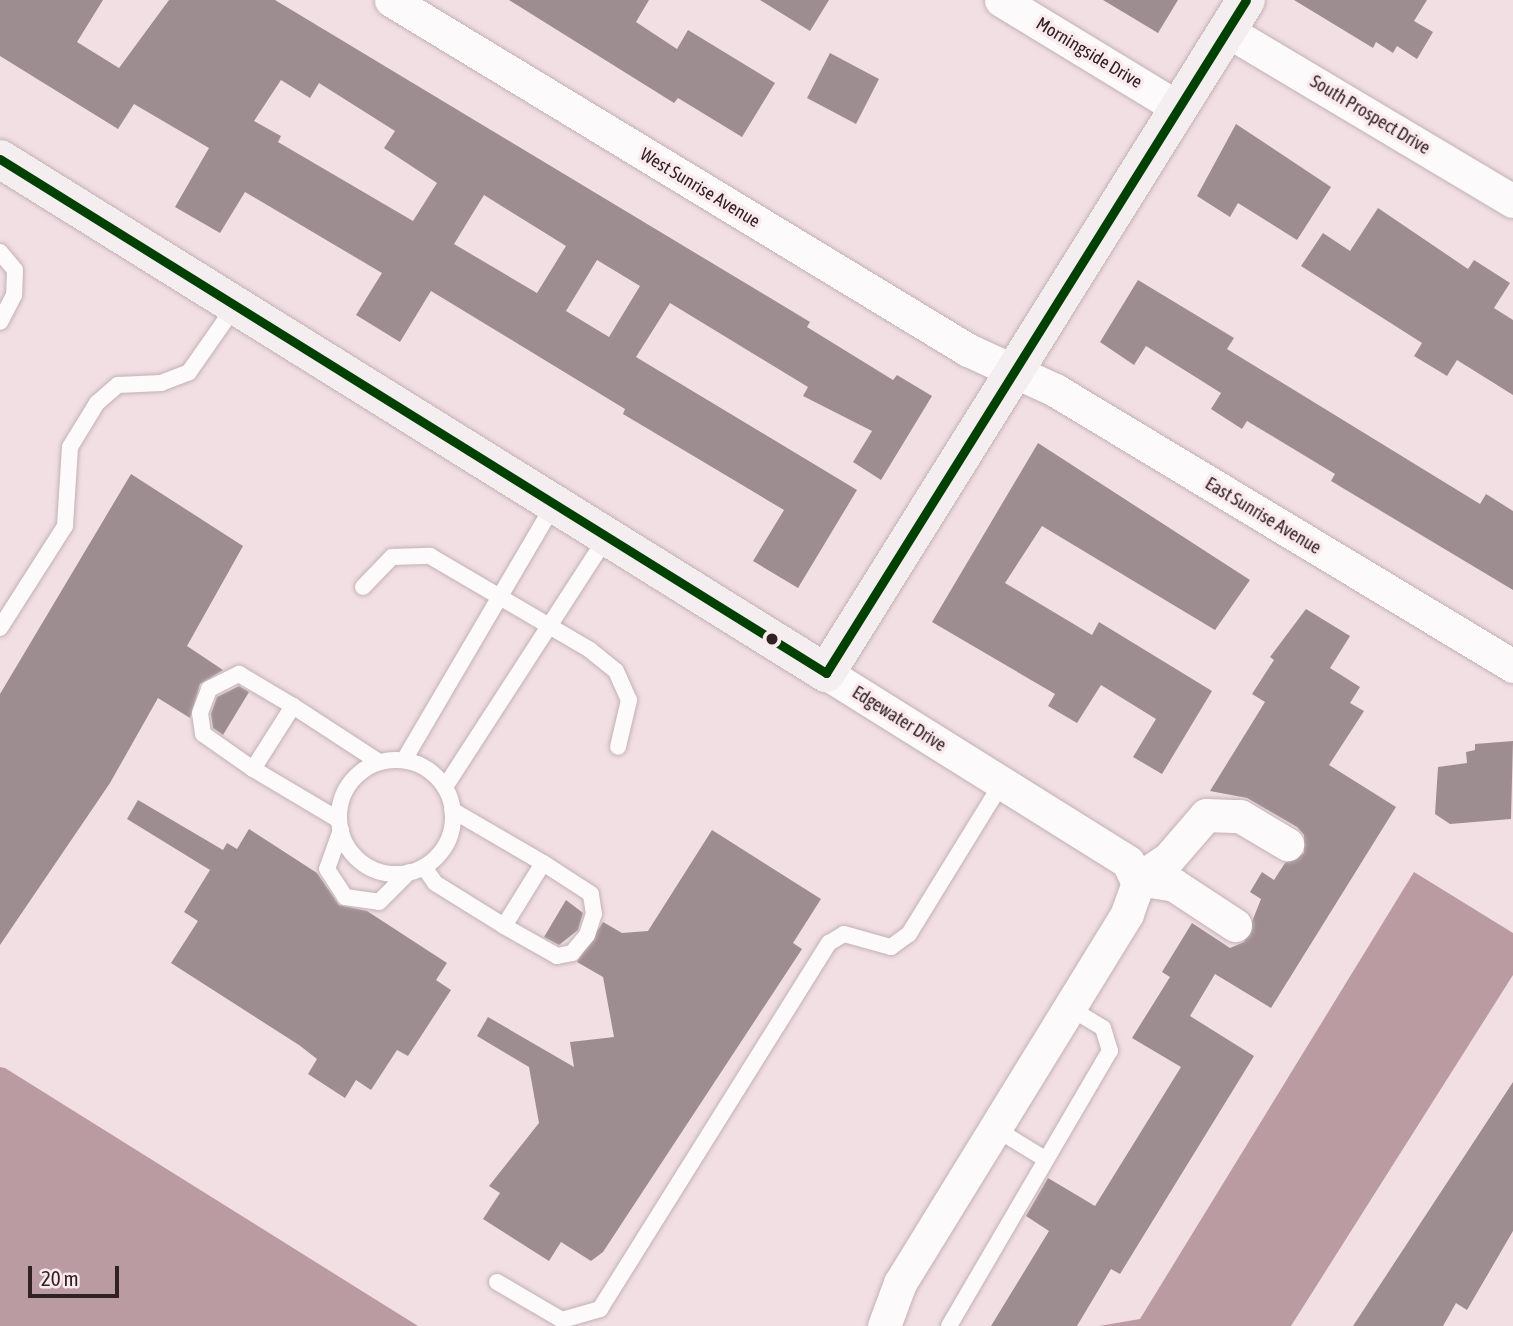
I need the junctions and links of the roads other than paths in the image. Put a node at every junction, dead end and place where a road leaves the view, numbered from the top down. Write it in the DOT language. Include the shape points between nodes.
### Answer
graph roads {
  1 [pos="391,0"];
  2 [pos="1001,0"];
  3 [pos="1236,15"];
  4 [pos="1177,107"];
  5 [pos="0,159"];
  6 [pos="1513,201"];
  7 [pos="0,252"];
  8 [pos="236,305"];
  9 [pos="0,322"];
  10 [pos="1011,371"];
  11 [pos="555,503"];
  12 [pos="608,535"];
  13 [pos="363,587"];
  14 [pos="502,595"];
  15 [pos="548,624"];
  16 [pos="0,628"];
  17 [pos="1513,666"];
  18 [pos="826,673"];
  19 [pos="293,706"];
  20 [pos="618,747"];
  21 [pos="404,760"];
  22 [pos="379,762"];
  23 [pos="253,769"];
  24 [pos="1002,783"];
  25 [pos="445,787"];
  26 [pos="452,810"];
  27 [pos="340,825"];
  28 [pos="1287,844"];
  29 [pos="544,863"];
  30 [pos="417,869"];
  31 [pos="1138,879"];
  32 [pos="1235,925"];
  33 [pos="504,926"];
  34 [pos="1071,1009"];
  35 [pos="996,1129"];
  36 [pos="1045,1159"];
  37 [pos="497,1282"];
  38 [pos="884,1326"];
  39 [pos="949,1326"];
  1 -- 10 [label="street, West Sunrise Avenue"];
  2 -- 4 [label="street, Morningside Drive"];
  3 -- 4 [label="street"];
  3 -- 6 [label="street, South Prospect Drive"];
  4 -- 10 [label="street"];
  5 -- 8 [label="street, Edgewater Drive"];
  7 -- 9 [label="lane" via="15,270 14,295"];
  8 -- 11 [label="street, Edgewater Drive"];
  8 -- 16 [label="lane" via="189,372 161,383 118,384 97,403 70,447 65,526"];
  10 -- 17 [label="street, East Sunrise Avenue" via="1055,390"];
  10 -- 18 [label="street"];
  11 -- 12 [label="street, Edgewater Drive"];
  11 -- 14 [label="lane"];
  12 -- 15 [label="lane"];
  12 -- 18 [label="street, Edgewater Drive"];
  13 -- 14 [label="lane" via="386,560 416,553 447,562"];
  14 -- 15 [label="lane"];
  14 -- 21 [label="lane"];
  15 -- 20 [label="lane" via="616,671 630,715"];
  15 -- 25 [label="lane"];
  18 -- 24 [label="street, Edgewater Drive"];
  19 -- 22 [label="lane"];
  19 -- 23 [label="lane"];
  19 -- 23 [label="lane" via="239,674 209,689 200,713 203,734"];
  21 -- 22 [label="lane"];
  21 -- 25 [label="lane" via="432,772"];
  22 -- 27 [label="lane" via="349,784"];
  23 -- 27 [label="lane"];
  24 -- 31 [label="street, Edgewater Drive" via="1128,862"];
  24 -- 37 [label="lane" via="909,934 891,947 845,934 829,943 600,1309 562,1320"];
  25 -- 26 [label="lane"];
  26 -- 29 [label="lane"];
  26 -- 30 [label="lane" via="446,846"];
  27 -- 30 [label="lane" via="365,864"];
  27 -- 30 [label="lane" via="327,869 345,897 379,902"];
  28 -- 31 [label="street" via="1240,816 1206,815 1168,859"];
  29 -- 33 [label="lane"];
  29 -- 33 [label="lane" via="591,894 594,914 587,935 572,953 557,957"];
  30 -- 33 [label="lane"];
  31 -- 32 [label="street" via="1174,885"];
  31 -- 34 [label="street" via="1133,903"];
  34 -- 35 [label="street"];
  34 -- 36 [label="lane" via="1103,1028 1110,1051"];
  35 -- 36 [label="lane"];
  35 -- 38 [label="street" via="900,1283"];
  36 -- 39 [label="lane"];
}
